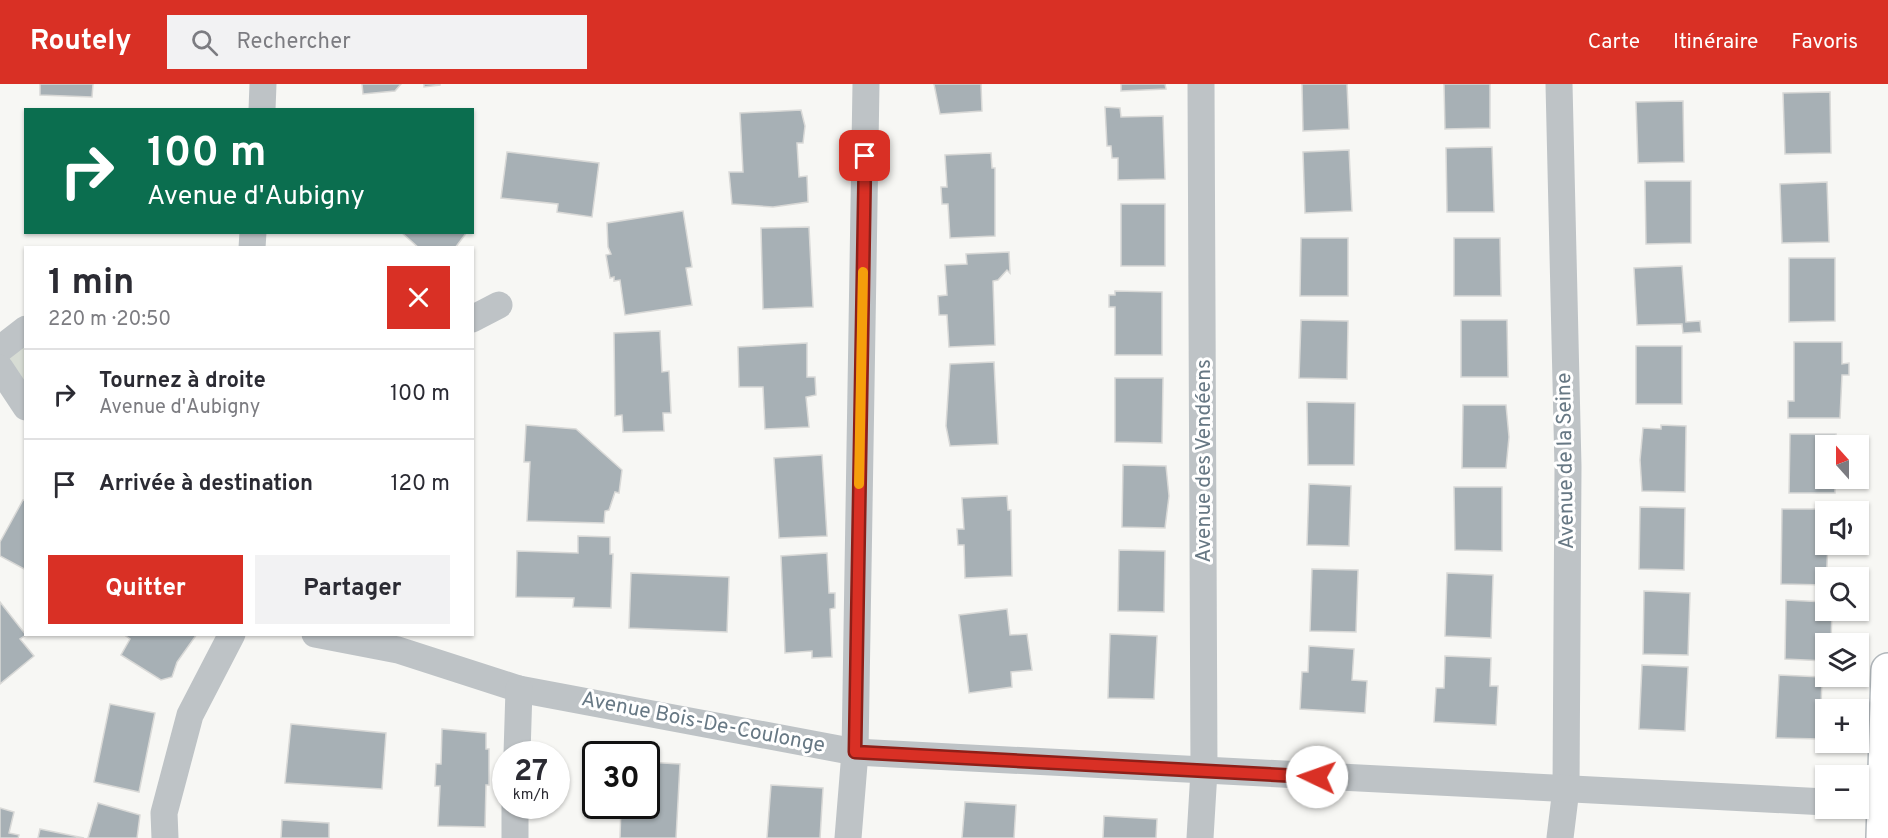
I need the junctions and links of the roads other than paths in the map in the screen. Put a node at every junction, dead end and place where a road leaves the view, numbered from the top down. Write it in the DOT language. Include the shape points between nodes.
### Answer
graph roads {
  1 [pos="263,84"];
  2 [pos="866,84"];
  3 [pos="1201,84"];
  4 [pos="1559,84"];
  5 [pos="262,108"];
  6 [pos="499,304"];
  7 [pos="474,318"];
  8 [pos="24,331"];
  9 [pos="0,349"];
  10 [pos="0,368"];
  11 [pos="14,403"];
  12 [pos="231,636"];
  13 [pos="336,636"];
  14 [pos="400,642"];
  15 [pos="1888,670"];
  16 [pos="519,689"];
  17 [pos="517,741"];
  18 [pos="855,752"];
  19 [pos="1204,771"];
  20 [pos="1566,789"];
  21 [pos="1815,801"];
  22 [pos="1877,805"];
  23 [pos="516,819"];
  24 [pos="165,838"];
  25 [pos="515,838"];
  26 [pos="848,838"];
  27 [pos="1200,838"];
  28 [pos="1560,838"];
  29 [pos="1883,838"];
  1 -- 5 [label="street"];
  2 -- 18 [label="street"];
  3 -- 19 [label="street, Avenue des Vendéens"];
  4 -- 20 [label="street, Avenue de la Seine" via="1568,467"];
  6 -- 7 [label="street"];
  8 -- 9 [label="street"];
  10 -- 11 [label="street"];
  12 -- 24 [label="street" via="190,715 164,813"];
  13 -- 14 [label="street, Avenue Bois-De-Coulonge"];
  14 -- 16 [label="street, Avenue Bois-De-Coulonge"];
  15 -- 22 [label="street"];
  16 -- 17 [label="street"];
  16 -- 18 [label="street, Avenue Bois-De-Coulonge"];
  18 -- 19 [label="street, Avenue Bois-De-Coulonge"];
  18 -- 26 [label="street"];
  19 -- 20 [label="street, Avenue Bois-De-Coulonge"];
  19 -- 27 [label="street, Avenue des Vendéens"];
  20 -- 21 [label="street, Avenue Bois-De-Coulonge"];
  20 -- 28 [label="street, Avenue de la Seine"];
  22 -- 29 [label="street"];
  23 -- 25 [label="street"];
}
